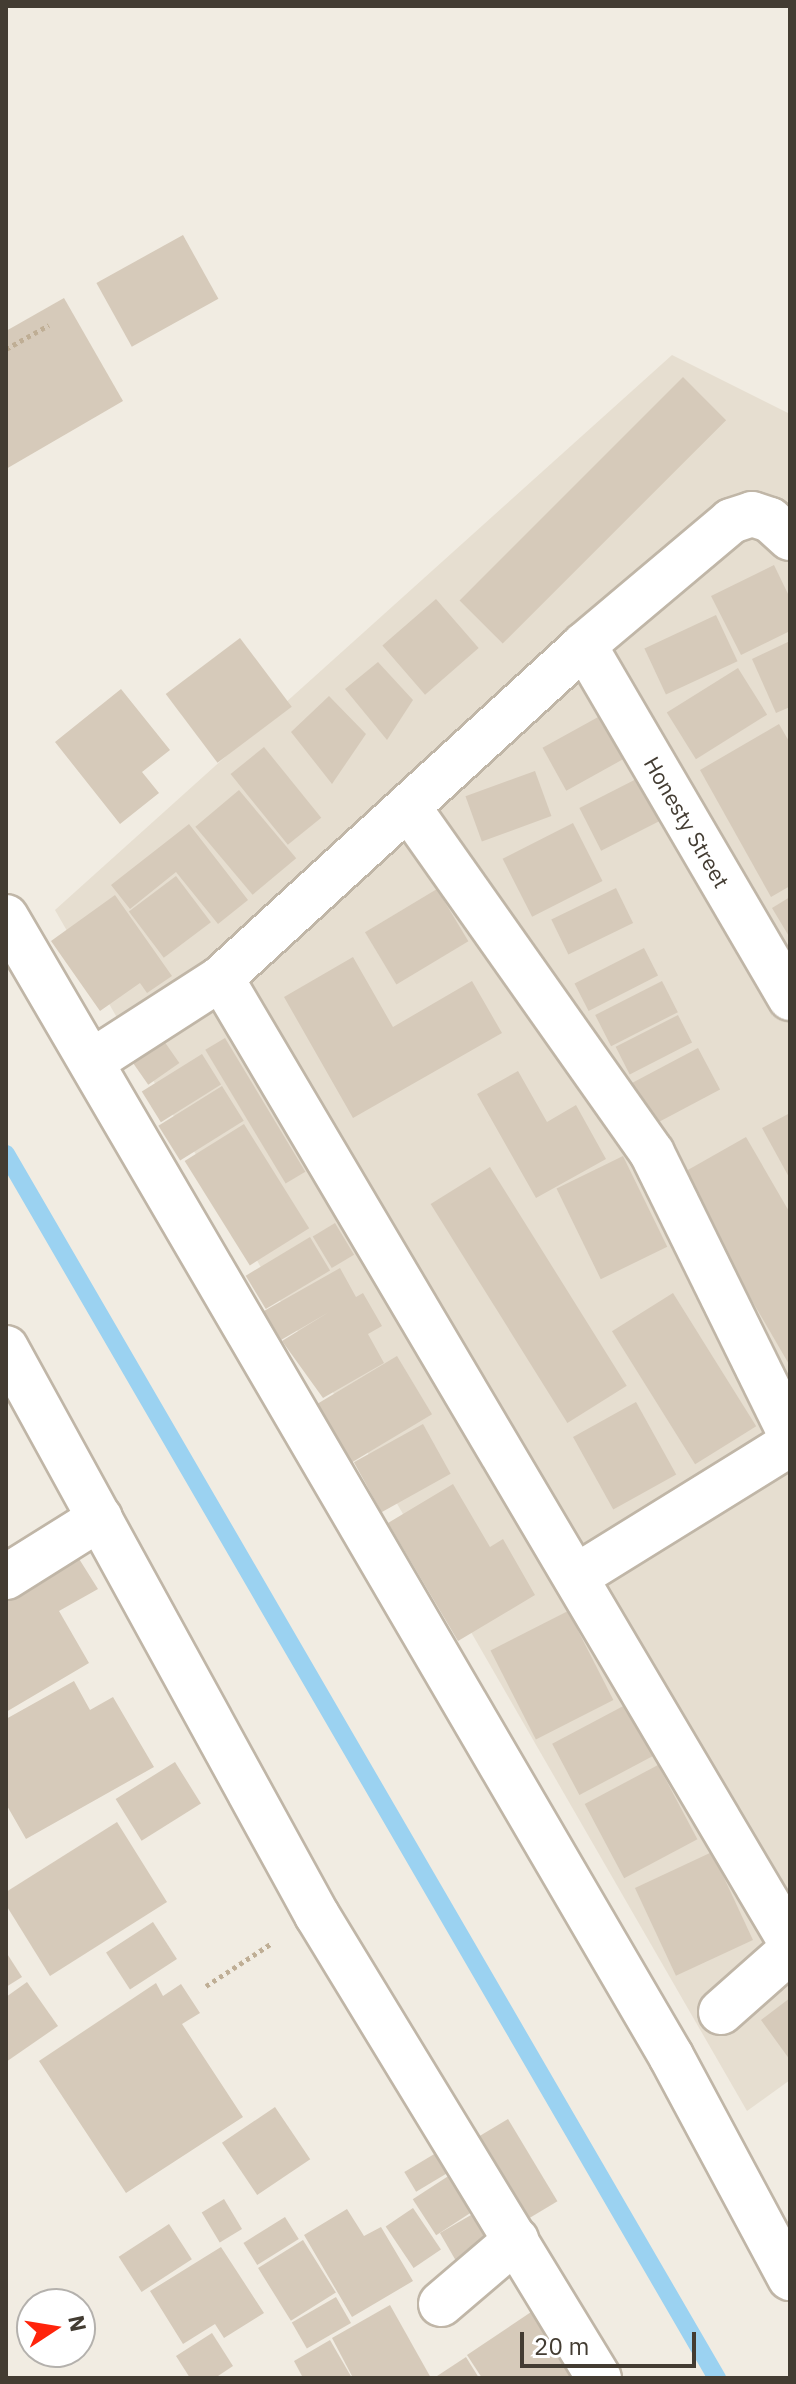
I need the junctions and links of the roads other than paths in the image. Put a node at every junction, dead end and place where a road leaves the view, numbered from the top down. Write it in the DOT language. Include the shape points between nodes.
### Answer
graph roads {
  1 [pos="790,538"];
  2 [pos="584,645"];
  3 [pos="408,807"];
  4 [pos="6,917"];
  5 [pos="221,978"];
  6 [pos="790,998"];
  7 [pos="94,1060"];
  8 [pos="6,1348"];
  9 [pos="790,1434"];
  10 [pos="790,1444"];
  11 [pos="100,1518"];
  12 [pos="577,1576"];
  13 [pos="6,1577"];
  14 [pos="790,1941"];
  15 [pos="790,1951"];
  16 [pos="721,2012"];
  17 [pos="516,2240"];
  18 [pos="790,2278"];
  19 [pos="441,2304"];
  20 [pos="599,2378"];
  1 -- 2 [label="street" via="770,520 752,514 731,521"];
  2 -- 3 [label="street"];
  2 -- 6 [label="street, Honesty Street"];
  3 -- 5 [label="street"];
  3 -- 9 [label="street" via="652,1153"];
  4 -- 7 [label="street"];
  5 -- 7 [label="street"];
  5 -- 12 [label="street"];
  7 -- 18 [label="street" via="671,2056"];
  8 -- 11 [label="street"];
  10 -- 12 [label="street"];
  11 -- 13 [label="street"];
  11 -- 17 [label="street" via="317,1915"];
  12 -- 14 [label="street"];
  15 -- 16 [label="street"];
  17 -- 19 [label="street"];
  17 -- 20 [label="street"];
}
